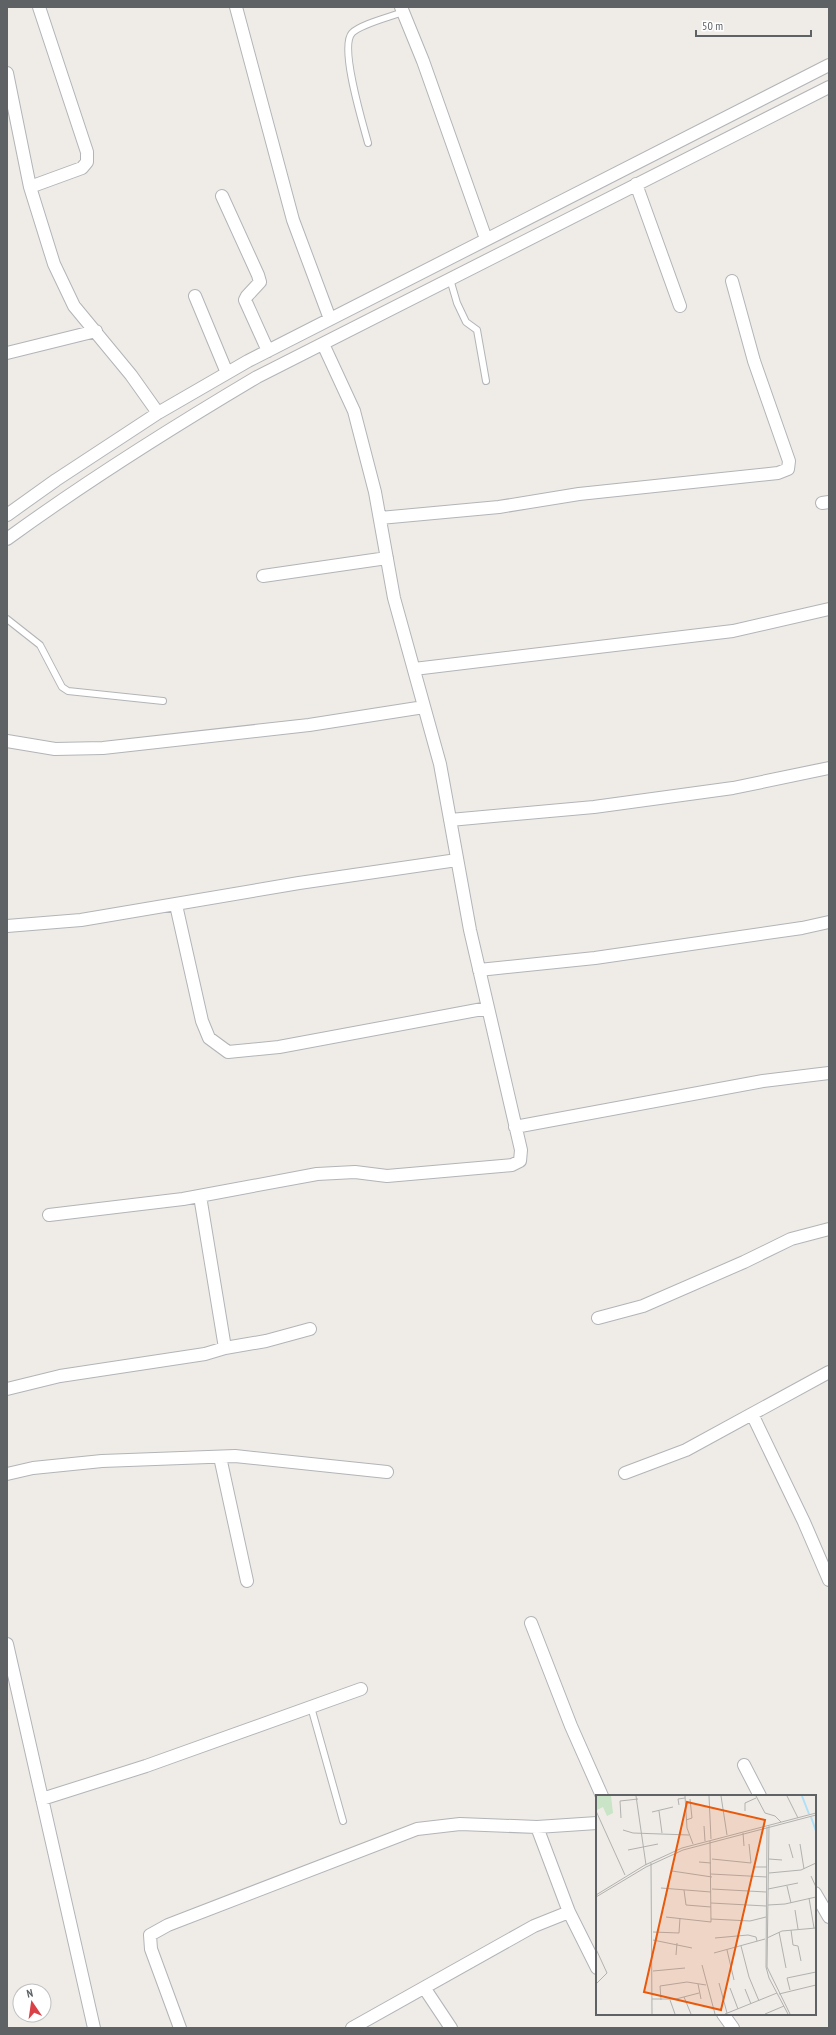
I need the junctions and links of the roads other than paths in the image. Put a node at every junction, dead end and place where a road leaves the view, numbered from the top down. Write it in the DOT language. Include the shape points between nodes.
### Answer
graph roads {
  1 [pos="39,7"];
  2 [pos="236,7"];
  3 [pos="402,10"];
  4 [pos="829,64"];
  5 [pos="7,73"];
  6 [pos="829,87"];
  7 [pos="368,144"];
  8 [pos="636,184"];
  9 [pos="30,187"];
  10 [pos="222,196"];
  11 [pos="486,239"];
  12 [pos="450,279"];
  13 [pos="732,280"];
  14 [pos="195,296"];
  15 [pos="680,306"];
  16 [pos="330,319"];
  17 [pos="96,331"];
  18 [pos="323,344"];
  19 [pos="268,351"];
  20 [pos="7,353"];
  21 [pos="227,373"];
  22 [pos="486,381"];
  23 [pos="158,414"];
  24 [pos="7,515"];
  25 [pos="380,518"];
  26 [pos="7,539"];
  27 [pos="387,558"];
  28 [pos="263,576"];
  29 [pos="829,609"];
  30 [pos="7,619"];
  31 [pos="414,669"];
  32 [pos="163,701"];
  33 [pos="424,707"];
  34 [pos="7,741"];
  35 [pos="829,768"];
  36 [pos="450,820"];
  37 [pos="457,860"];
  38 [pos="176,905"];
  39 [pos="829,922"];
  40 [pos="7,926"];
  41 [pos="479,970"];
  42 [pos="488,1008"];
  43 [pos="829,1073"];
  44 [pos="515,1127"];
  45 [pos="200,1196"];
  46 [pos="49,1215"];
  47 [pos="829,1229"];
  48 [pos="598,1318"];
  49 [pos="310,1328"];
  50 [pos="225,1348"];
  51 [pos="829,1372"];
  52 [pos="7,1389"];
  53 [pos="752,1414"];
  54 [pos="220,1457"];
  55 [pos="387,1472"];
  56 [pos="625,1473"];
  57 [pos="7,1474"];
  58 [pos="829,1580"];
  59 [pos="247,1581"];
  60 [pos="530,1623"];
  61 [pos="7,1644"];
  62 [pos="361,1689"];
  63 [pos="311,1707"];
  64 [pos="744,1764"];
  65 [pos="602,1795"];
  66 [pos="760,1795"];
  67 [pos="42,1799"];
  68 [pos="343,1821"];
  69 [pos="596,1823"];
  70 [pos="537,1827"];
  71 [pos="816,1895"];
  72 [pos="569,1912"];
  73 [pos="829,1917"];
  74 [pos="596,1966"];
  75 [pos="425,1989"];
  76 [pos="724,2015"];
  77 [pos="94,2028"];
  78 [pos="180,2028"];
  79 [pos="352,2028"];
  80 [pos="451,2028"];
  81 [pos="733,2028"];
  1 -- 9 [label="street" via="87,152 87,162 82,168"];
  2 -- 16 [label="street" via="293,220"];
  3 -- 7 [label="lane" via="358,29 351,34 349,41 350,74"];
  3 -- 11 [label="street"];
  4 -- 11 [label="street"];
  5 -- 9 [label="street"];
  6 -- 8 [label="street"];
  8 -- 12 [label="street"];
  8 -- 15 [label="street"];
  9 -- 17 [label="street" via="54,264 74,306"];
  10 -- 19 [label="street" via="258,275 260,282 245,300"];
  11 -- 16 [label="street"];
  12 -- 18 [label="street"];
  12 -- 22 [label="lane" via="466,322 477,330"];
  13 -- 25 [label="street" via="754,361 789,461 788,469 778,473 579,494 499,507"];
  14 -- 21 [label="street"];
  16 -- 19 [label="street"];
  17 -- 20 [label="street"];
  17 -- 23 [label="street"];
  18 -- 25 [label="street" via="354,411"];
  18 -- 26 [label="street" via="257,378 168,430"];
  19 -- 21 [label="street"];
  21 -- 23 [label="street"];
  23 -- 24 [label="street"];
  25 -- 27 [label="street"];
  27 -- 28 [label="street"];
  27 -- 31 [label="street" via="394,598"];
  29 -- 31 [label="street" via="733,632"];
  30 -- 32 [label="lane" via="40,645 62,687 68,691"];
  31 -- 33 [label="street"];
  33 -- 34 [label="street" via="301,726 103,748 55,749"];
  33 -- 36 [label="street" via="440,764"];
  35 -- 36 [label="street" via="726,789 594,807"];
  36 -- 37 [label="street"];
  37 -- 38 [label="street" via="299,883"];
  37 -- 41 [label="street"];
  38 -- 40 [label="street" via="81,920"];
  38 -- 42 [label="street" via="202,1021 209,1038 228,1052 279,1047"];
  39 -- 41 [label="street" via="595,958"];
  41 -- 42 [label="street"];
  42 -- 44 [label="street"];
  43 -- 44 [label="street" via="763,1081"];
  44 -- 45 [label="street" via="521,1150 520,1162 512,1165 387,1176 355,1172 317,1174"];
  45 -- 46 [label="street"];
  45 -- 50 [label="street"];
  47 -- 48 [label="street" via="791,1239 643,1306"];
  49 -- 50 [label="street" via="266,1341"];
  50 -- 52 [label="street" via="205,1354 60,1376"];
  51 -- 53 [label="street"];
  53 -- 56 [label="street" via="686,1450"];
  53 -- 58 [label="street"];
  54 -- 55 [label="street" via="236,1456"];
  54 -- 57 [label="street" via="102,1461 33,1468"];
  54 -- 59 [label="street"];
  60 -- 65 [label="street"];
  61 -- 67 [label="street"];
  62 -- 63 [label="street"];
  63 -- 67 [label="street" via="146,1766"];
  63 -- 68 [label="lane"];
  64 -- 66 [label="street"];
  67 -- 77 [label="street"];
  69 -- 70 [label="street"];
  70 -- 72 [label="street"];
  70 -- 78 [label="street" via="460,1824 417,1829 150,1935 151,1949"];
  71 -- 73 [label="street"];
  72 -- 74 [label="street"];
  72 -- 75 [label="street" via="534,1926"];
  75 -- 79 [label="street"];
  75 -- 80 [label="street"];
  76 -- 81 [label="street"];
}
